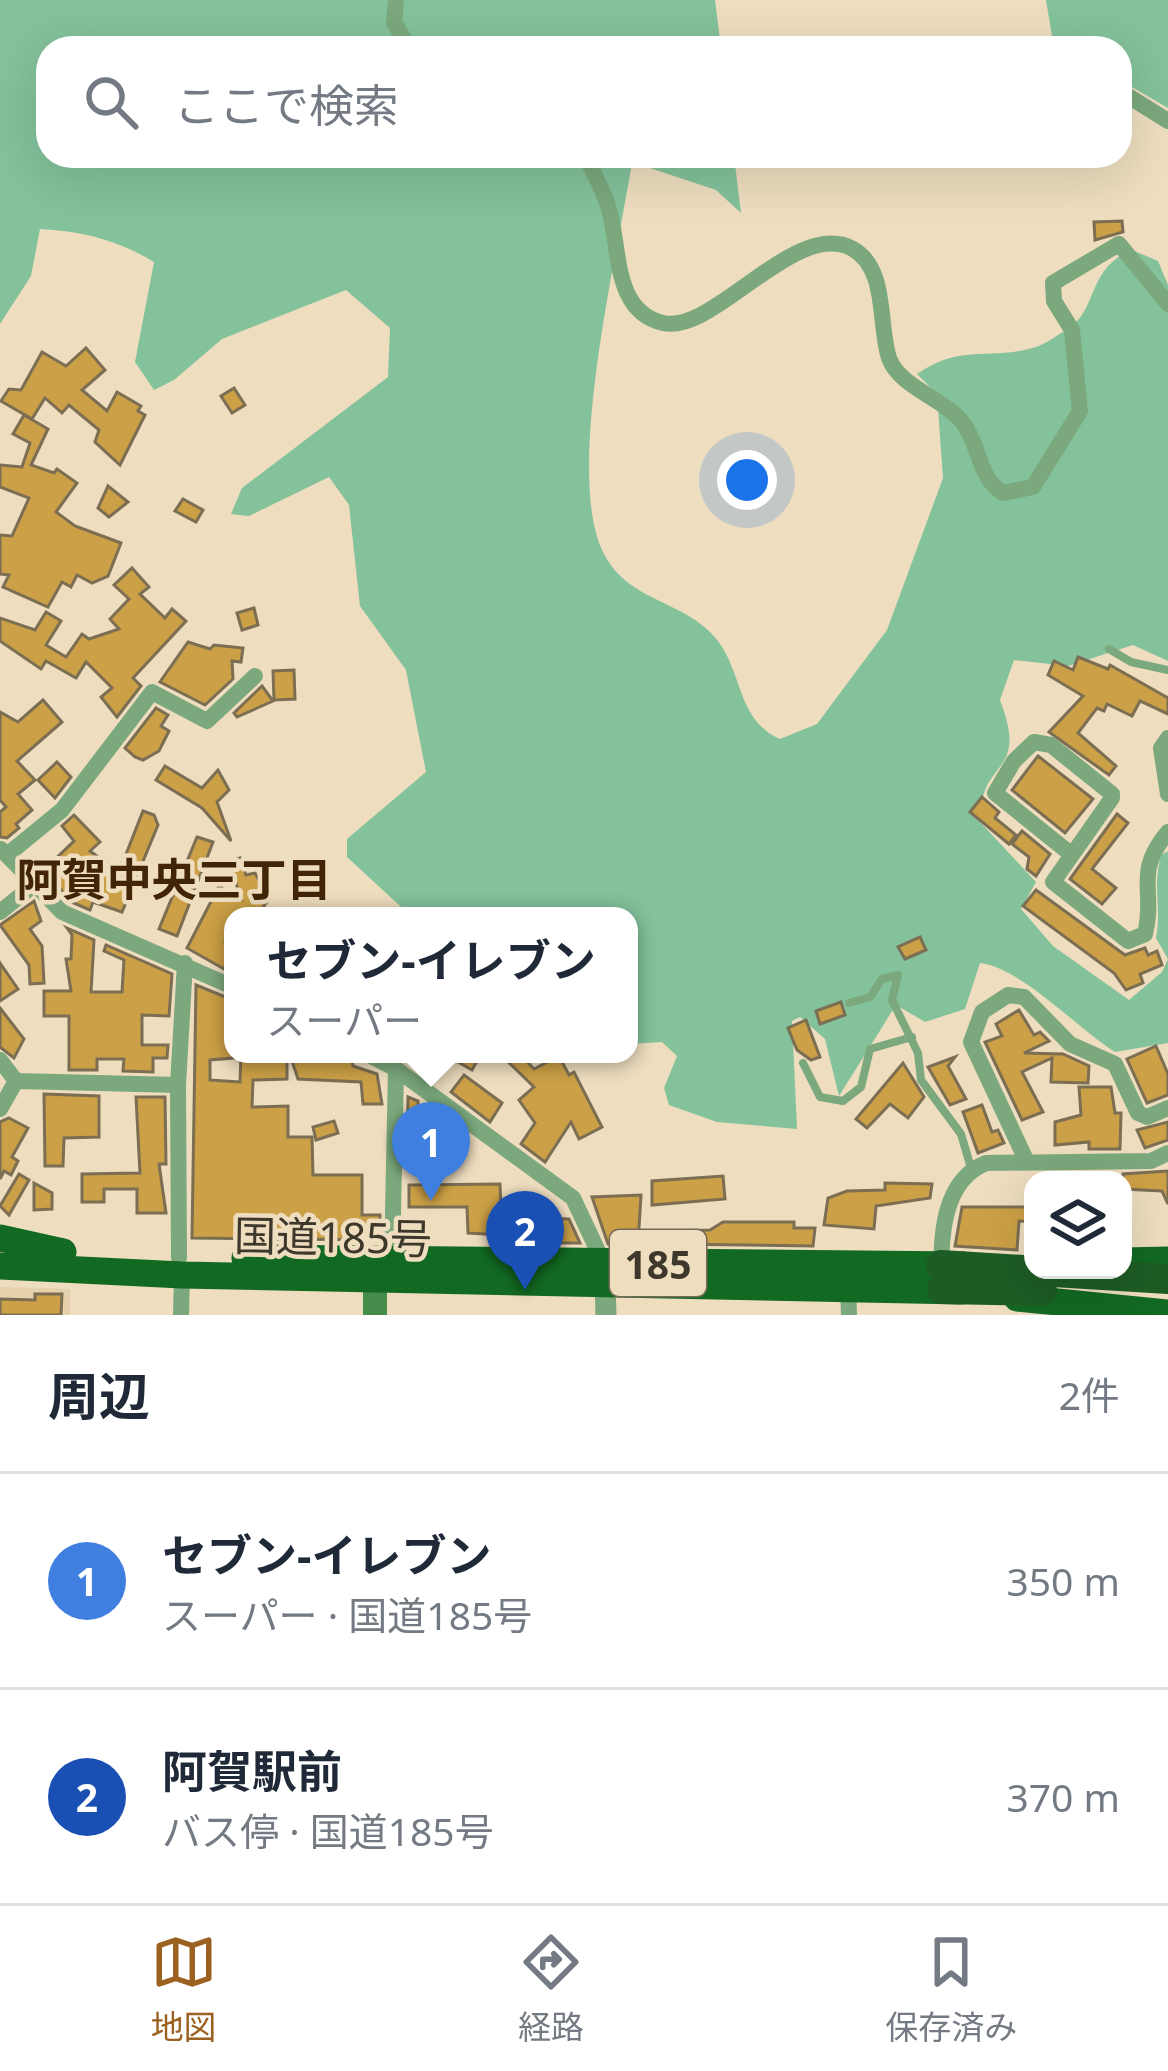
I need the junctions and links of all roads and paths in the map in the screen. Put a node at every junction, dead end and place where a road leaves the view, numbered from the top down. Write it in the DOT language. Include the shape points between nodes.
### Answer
graph roads {
  1 [pos="396,0"];
  2 [pos="402,36"];
  3 [pos="1132,98"];
  4 [pos="1168,121"];
  5 [pos="591,168"];
  6 [pos="1168,304"];
  7 [pos="1109,649"];
  8 [pos="1168,670"];
  9 [pos="254,676"];
  10 [pos="1168,738"];
  11 [pos="1168,794"];
  12 [pos="1168,832"];
  13 [pos="3,852"];
  14 [pos="1072,855"];
  15 [pos="36,883"];
  16 [pos="0,911"];
  17 [pos="185,963"];
  18 [pos="224,982"];
  19 [pos="849,1003"];
  20 [pos="912,1037"];
  21 [pos="0,1060"];
  22 [pos="384,1063"];
  23 [pos="803,1064"];
  24 [pos="396,1069"];
  25 [pos="16,1081"];
  26 [pos="178,1085"];
  27 [pos="1168,1108"];
  28 [pos="0,1109"];
  29 [pos="1168,1153"];
  30 [pos="1027,1162"];
  31 [pos="971,1169"];
  32 [pos="0,1238"];
  33 [pos="1168,1260"];
  34 [pos="1132,1261"];
  35 [pos="1024,1264"];
  36 [pos="0,1266"];
  37 [pos="180,1267"];
  38 [pos="381,1267"];
  39 [pos="604,1273"];
  40 [pos="942,1277"];
  41 [pos="1168,1279"];
  42 [pos="848,1286"];
  43 [pos="1168,1294"];
  44 [pos="1168,1312"];
  45 [pos="181,1315"];
  46 [pos="375,1315"];
  47 [pos="606,1315"];
  48 [pos="849,1315"];
  1 -- 2 [label="street"];
  3 -- 4 [label="street"];
  5 -- 6 [label="street" via="609,209 623,284 659,322 681,323 792,257 836,245 856,250 874,272 895,368 962,421 1003,494 1033,487 1080,411 1072,330 1053,283 1119,244"];
  7 -- 8 [label="lane"];
  9 -- 13 [label="street" via="207,722 152,692 62,810"];
  10 -- 11 [label="street" via="1160,748"];
  12 -- 14 [label="street" via="1144,874 1148,921 1138,940 1114,935 1054,886"];
  13 -- 15 [label="street"];
  14 -- 14 [label="street" via="1112,794 1051,745 1034,742 995,793"];
  15 -- 16 [label="street"];
  15 -- 17 [label="street" via="62,912"];
  17 -- 18 [label="street"];
  17 -- 26 [label="street"];
  19 -- 20 [label="lane" via="898,976 892,1000"];
  20 -- 23 [label="lane" via="870,1049 861,1087 843,1101 820,1097"];
  20 -- 31 [label="lane" via="921,1080 961,1134"];
  21 -- 25 [label="street"];
  22 -- 24 [label="street"];
  24 -- 38 [label="street"];
  24 -- 39 [label="street" via="572,1198"];
  25 -- 26 [label="street"];
  25 -- 28 [label="street"];
  26 -- 37 [label="street"];
  27 -- 30 [label="street" via="1138,1113 1115,1064 1070,1044 1033,1004 1008,995 982,1012 971,1042"];
  29 -- 30 [label="street" via="1151,1161"];
  30 -- 31 [label="street"];
  31 -- 40 [label="street" via="946,1212"];
  32 -- 37 [label="highway, 国道185号 / 185"];
  33 -- 34 [label="highway"];
  35 -- 40 [label="highway, 国道185号 / 185"];
  36 -- 37 [label="highway, 国道185号 / 185"];
  37 -- 38 [label="highway, 国道185号 / 185"];
  37 -- 45 [label="street"];
  38 -- 39 [label="highway, 国道185号 / 185"];
  38 -- 46 [label="main road"];
  39 -- 40 [label="highway, 国道185号 / 185"];
  39 -- 42 [label="highway, 国道185号 / 185"];
  39 -- 47 [label="street"];
  40 -- 41 [label="highway"];
  40 -- 42 [label="highway, 国道185号 / 185"];
  40 -- 43 [label="highway"];
  40 -- 44 [label="highway, 国道185号 / 185"];
  42 -- 48 [label="street"];
}
